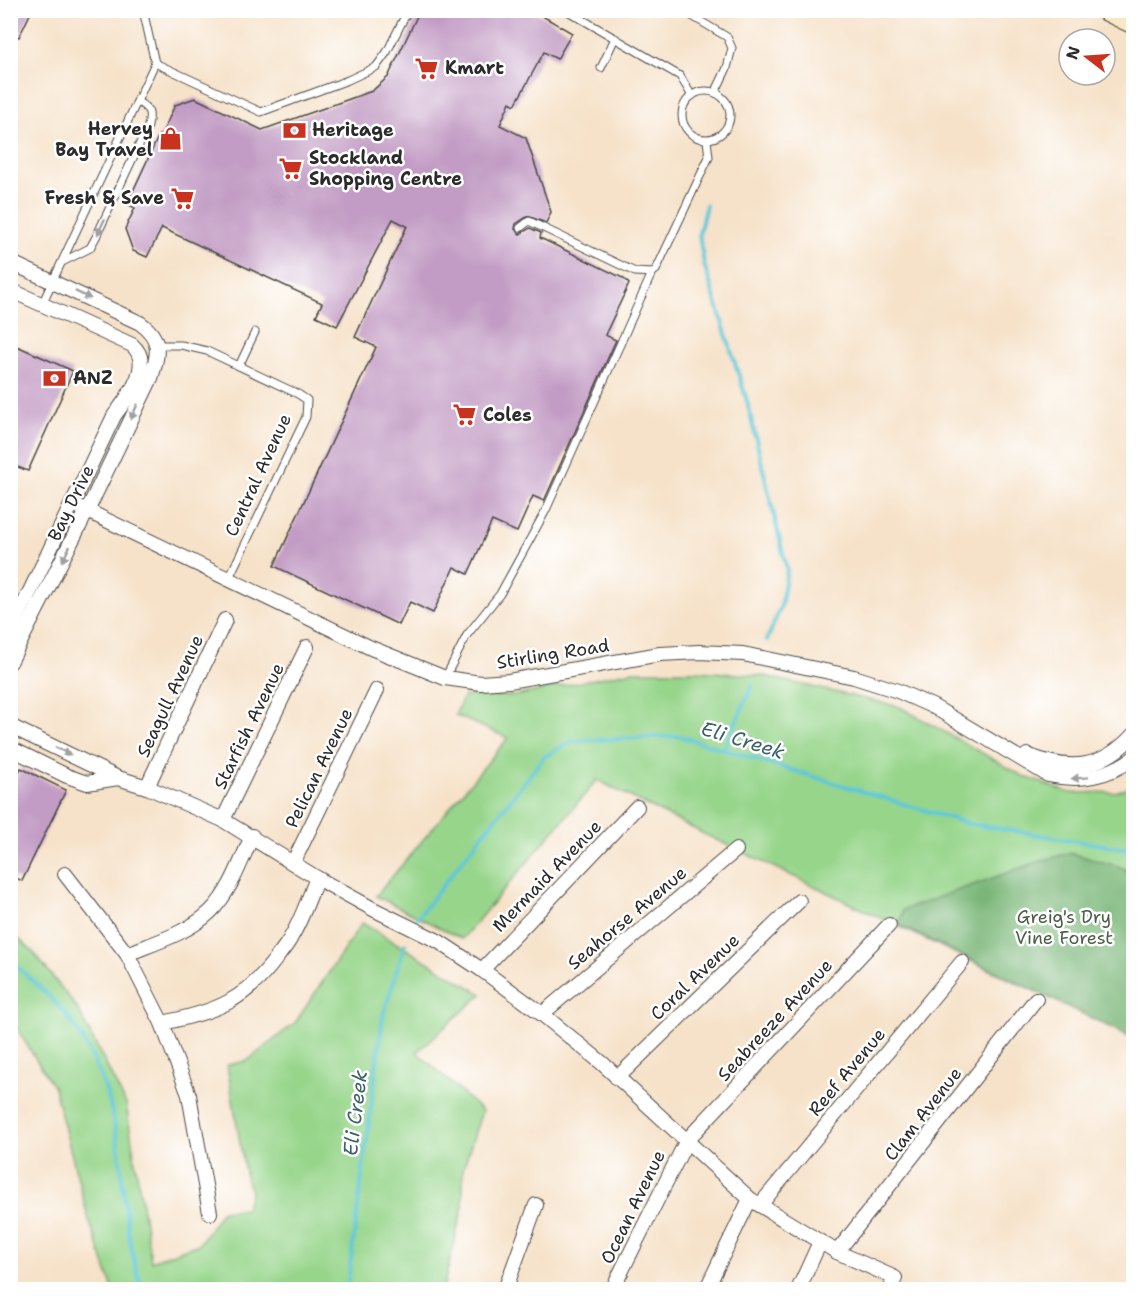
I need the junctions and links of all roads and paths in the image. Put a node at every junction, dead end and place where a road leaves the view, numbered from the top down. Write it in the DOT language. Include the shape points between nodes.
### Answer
graph roads {
  1 [pos="143,10"];
  2 [pos="408,10"];
  3 [pos="566,10"];
  4 [pos="682,10"];
  5 [pos="1105,10"];
  6 [pos="1134,24"];
  7 [pos="615,38"];
  8 [pos="155,63"];
  9 [pos="600,68"];
  10 [pos="715,93"];
  11 [pos="692,96"];
  12 [pos="138,102"];
  13 [pos="707,140"];
  14 [pos="520,228"];
  15 [pos="10,262"];
  16 [pos="62,262"];
  17 [pos="652,273"];
  18 [pos="53,281"];
  19 [pos="10,290"];
  20 [pos="42,304"];
  21 [pos="255,332"];
  22 [pos="157,351"];
  23 [pos="239,366"];
  24 [pos="73,504"];
  25 [pos="87,511"];
  26 [pos="228,580"];
  27 [pos="225,620"];
  28 [pos="10,633"];
  29 [pos="306,647"];
  30 [pos="10,662"];
  31 [pos="445,678"];
  32 [pos="377,690"];
  33 [pos="10,726"];
  34 [pos="1134,734"];
  35 [pos="988,739"];
  36 [pos="10,748"];
  37 [pos="1134,758"];
  38 [pos="118,778"];
  39 [pos="147,787"];
  40 [pos="637,807"];
  41 [pos="223,820"];
  42 [pos="252,836"];
  43 [pos="736,850"];
  44 [pos="293,863"];
  45 [pos="65,874"];
  46 [pos="317,878"];
  47 [pos="799,901"];
  48 [pos="889,925"];
  49 [pos="127,954"];
  50 [pos="962,962"];
  51 [pos="482,970"];
  52 [pos="1036,999"];
  53 [pos="542,1014"];
  54 [pos="162,1023"];
  55 [pos="617,1078"];
  56 [pos="687,1140"];
  57 [pos="755,1202"];
  58 [pos="536,1205"];
  59 [pos="210,1213"];
  60 [pos="820,1242"];
  61 [pos="837,1252"];
  62 [pos="892,1284"];
  63 [pos="505,1290"];
  64 [pos="612,1290"];
  65 [pos="706,1290"];
  66 [pos="798,1290"];
  1 -- 8 [label="lane"];
  2 -- 8 [label="lane" via="376,67 261,112"];
  3 -- 7 [label="lane"];
  4 -- 10 [label="lane" via="727,37 732,48"];
  5 -- 6 [label="main road"];
  7 -- 9 [label="lane"];
  7 -- 11 [label="lane" via="680,76"];
  8 -- 12 [label="lane"];
  10 -- 11 [label="lane" via="706,91"];
  10 -- 13 [label="lane" via="727,103 730,119 722,134"];
  11 -- 13 [label="lane" via="683,108 684,123 693,135"];
  12 -- 16 [label="lane"];
  12 -- 16 [label="lane, one-way" via="151,115 148,126 96,237 90,248"];
  13 -- 17 [label="lane" via="709,157"];
  14 -- 17 [label="lane" via="529,221 635,272"];
  15 -- 18 [label="street"];
  16 -- 18 [label="lane"];
  17 -- 31 [label="lane" via="546,510 500,594 467,635"];
  18 -- 20 [label="lane"];
  18 -- 22 [label="street, one-way" via="140,323 149,330"];
  19 -- 20 [label="street"];
  20 -- 24 [label="street, Bay Drive" via="132,345 141,357 138,376 114,416"];
  21 -- 23 [label="lane"];
  22 -- 23 [label="lane, Central Avenue" via="193,347"];
  22 -- 25 [label="street, Bay Drive, one-way" via="151,378"];
  23 -- 26 [label="lane, Central Avenue" via="298,394 307,400 308,408"];
  24 -- 25 [label="street, Stirling Road"];
  24 -- 28 [label="street, Bay Drive"];
  25 -- 26 [label="street, Stirling Road"];
  25 -- 30 [label="street, Bay Drive, one-way"];
  26 -- 31 [label="street, Stirling Road" via="371,648"];
  27 -- 39 [label="street, Seagull Avenue"];
  29 -- 41 [label="street, Starfish Avenue"];
  31 -- 35 [label="street, Stirling Road" via="509,681 660,654 743,654 854,677 898,691"];
  32 -- 44 [label="street, Pelican Avenue"];
  33 -- 38 [label="street, one-way"];
  34 -- 35 [label="street, Stirling Road" via="1100,760 1073,766 1040,760"];
  37 -- 35 [label="street, Stirling Road, one-way" via="1101,775 1066,779 1048,775"];
  36 -- 38 [label="street" via="87,783"];
  38 -- 39 [label="street"];
  39 -- 41 [label="street"];
  40 -- 51 [label="street, Mermaid Avenue"];
  41 -- 42 [label="street"];
  42 -- 44 [label="street"];
  42 -- 49 [label="street" via="232,880 211,911 197,922"];
  43 -- 53 [label="street, Seahorse Avenue"];
  44 -- 46 [label="street"];
  45 -- 49 [label="street"];
  46 -- 51 [label="street" via="438,941"];
  46 -- 54 [label="street" via="291,938 248,991 196,1016"];
  47 -- 55 [label="street, Coral Avenue"];
  48 -- 56 [label="street, Seabreeze Avenue"];
  49 -- 54 [label="street"];
  50 -- 57 [label="street, Reef Avenue"];
  51 -- 53 [label="street"];
  52 -- 61 [label="street, Clam Avenue"];
  53 -- 55 [label="street"];
  54 -- 59 [label="street" via="189,1095"];
  55 -- 56 [label="street"];
  56 -- 57 [label="street"];
  56 -- 64 [label="street, Ocean Avenue"];
  57 -- 60 [label="street"];
  57 -- 65 [label="street, Reef Avenue"];
  58 -- 63 [label="street"];
  60 -- 61 [label="street"];
  60 -- 66 [label="street"];
  61 -- 62 [label="street"];
}
